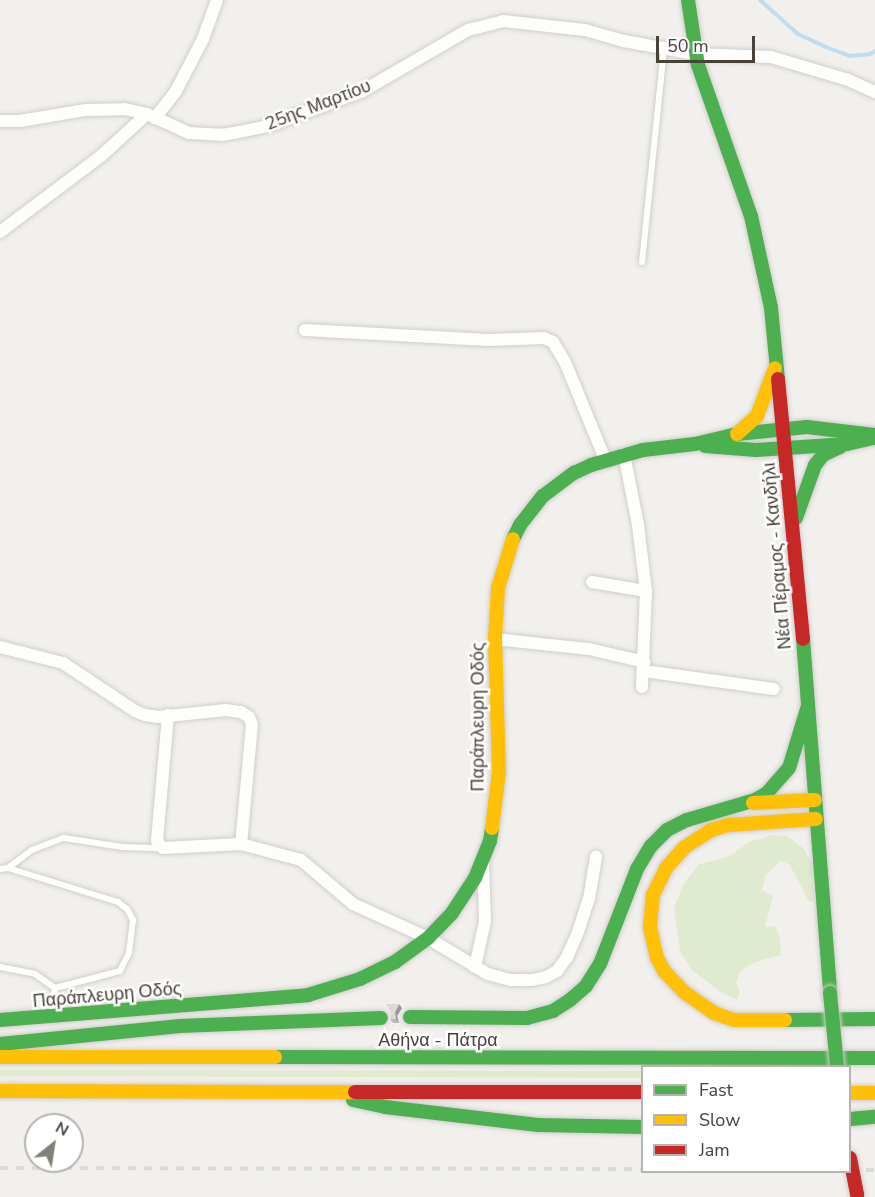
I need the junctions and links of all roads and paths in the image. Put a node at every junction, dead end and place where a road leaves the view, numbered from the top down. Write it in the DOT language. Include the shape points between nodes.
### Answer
graph roads {
  1 [pos="217,0"];
  2 [pos="688,0"];
  3 [pos="664,47"];
  4 [pos="695,54"];
  5 [pos="875,92"];
  6 [pos="151,116"];
  7 [pos="0,121"];
  8 [pos="0,232"];
  9 [pos="642,262"];
  10 [pos="305,330"];
  11 [pos="777,359"];
  12 [pos="784,429"];
  13 [pos="736,434"];
  14 [pos="875,436"];
  15 [pos="695,444"];
  16 [pos="847,444"];
  17 [pos="786,448"];
  18 [pos="624,454"];
  19 [pos="605,459"];
  20 [pos="794,527"];
  21 [pos="592,582"];
  22 [pos="646,591"];
  23 [pos="495,639"];
  24 [pos="0,647"];
  25 [pos="644,666"];
  26 [pos="642,687"];
  27 [pos="774,689"];
  28 [pos="808,706"];
  29 [pos="168,715"];
  30 [pos="815,800"];
  31 [pos="743,804"];
  32 [pos="816,819"];
  33 [pos="241,844"];
  34 [pos="163,848"];
  35 [pos="596,857"];
  36 [pos="483,860"];
  37 [pos="0,868"];
  38 [pos="8,868"];
  39 [pos="428,938"];
  40 [pos="0,967"];
  41 [pos="475,967"];
  42 [pos="55,988"];
  43 [pos="410,1017"];
  44 [pos="50,1018"];
  45 [pos="381,1018"];
  46 [pos="875,1019"];
  47 [pos="0,1020"];
  48 [pos="0,1044"];
  49 [pos="0,1057"];
  50 [pos="875,1058"];
  51 [pos="837,1065"];
  52 [pos="0,1090"];
  53 [pos="314,1091"];
  54 [pos="641,1092"];
  55 [pos="851,1093"];
  56 [pos="875,1093"];
  57 [pos="875,1117"];
  58 [pos="851,1119"];
  59 [pos="641,1127"];
  60 [pos="851,1168"];
  61 [pos="857,1196"];
  1 -- 6 [label="street" via="203,39 176,91"];
  2 -- 4 [label="main road, Νέα Πέραμος - Κανδήλι"];
  3 -- 4 [label="street, 25ης Μαρτίου"];
  3 -- 6 [label="street, 25ης Μαρτίου" via="585,30 503,21 488,23 434,48 361,92 268,126 222,135 189,133"];
  3 -- 9 [label="lane"];
  4 -- 5 [label="street, 25ης Μαρτίου" via="771,57"];
  4 -- 11 [label="main road, Νέα Πέραμος - Κανδήλι" via="751,216 771,308"];
  6 -- 7 [label="street, 25ης Μαρτίου" via="106,108"];
  6 -- 8 [label="street"];
  10 -- 19 [label="street" via="488,340 544,338 553,342 565,362"];
  11 -- 12 [label="main road, Νέα Πέραμος - Κανδήλι"];
  11 -- 13 [label="main road" via="757,416"];
  12 -- 13 [label="main road, Παράπλευρη Οδός"];
  12 -- 14 [label="main road, Παράπλευρη Οδός" via="822,427"];
  12 -- 17 [label="main road, Νέα Πέραμος - Κανδήλι"];
  13 -- 15 [label="main road, Παράπλευρη Οδός"];
  14 -- 16 [label="main road, Παράπλευρη Οδός"];
  15 -- 17 [label="main road, Παράπλευρη Οδός" via="756,450"];
  15 -- 18 [label="main road, Παράπλευρη Οδός"];
  16 -- 17 [label="main road, Παράπλευρη Οδός"];
  16 -- 20 [label="main road" via="832,449 815,465"];
  17 -- 20 [label="main road, Νέα Πέραμος - Κανδήλι"];
  18 -- 19 [label="main road, Παράπλευρη Οδός"];
  18 -- 22 [label="street"];
  19 -- 23 [label="main road, Παράπλευρη Οδός" via="557,484 520,525 501,573"];
  20 -- 28 [label="main road, Νέα Πέραμος - Κανδήλι"];
  21 -- 22 [label="street"];
  22 -- 25 [label="street"];
  23 -- 25 [label="street" via="589,649"];
  23 -- 36 [label="main road, Παράπλευρη Οδός" via="499,772 494,821"];
  24 -- 29 [label="street" via="63,663 135,711 159,717"];
  25 -- 26 [label="street"];
  25 -- 27 [label="street"];
  28 -- 30 [label="main road, Νέα Πέραμος - Κανδήλι"];
  28 -- 31 [label="main road" via="796,753 780,782 767,794"];
  29 -- 33 [label="street" via="226,710 249,717 252,724"];
  29 -- 34 [label="street" via="157,841"];
  30 -- 31 [label="main road"];
  30 -- 32 [label="main road, Νέα Πέραμος - Κανδήλι"];
  31 -- 43 [label="main road" via="687,820 658,838 637,869 600,964 586,986 562,1006 544,1014 509,1020"];
  32 -- 46 [label="main road" via="728,825 711,830 685,847 666,868 653,895 650,927 657,958 685,993 714,1013 734,1020"];
  32 -- 51 [label="main road, Νέα Πέραμος - Κανδήλι, bridge"];
  33 -- 34 [label="street"];
  33 -- 39 [label="street" via="301,860 353,904"];
  34 -- 38 [label="lane" via="122,847 64,838 32,850"];
  35 -- 41 [label="street" via="590,899 567,957 557,970 546,977 511,980"];
  36 -- 39 [label="main road, Παράπλευρη Οδός" via="459,904"];
  36 -- 41 [label="street" via="485,921"];
  37 -- 38 [label="lane"];
  38 -- 42 [label="lane" via="118,902 133,920 129,953 120,971"];
  39 -- 41 [label="street"];
  39 -- 44 [label="main road, Παράπλευρη Οδός" via="378,972 308,995"];
  40 -- 42 [label="lane" via="35,974"];
  42 -- 44 [label="lane"];
  44 -- 47 [label="main road, Παράπλευρη Οδός"];
  45 -- 48 [label="main road" via="180,1026"];
  49 -- 50 [label="main road, Αθήνα - Πάτρα"];
  52 -- 53 [label="main road"];
  53 -- 54 [label="main road"];
  53 -- 59 [label="main road" via="385,1107 526,1124"];
  55 -- 56 [label="main road"];
  57 -- 58 [label="main road"];
  60 -- 61 [label="main road, bridge"];
}
